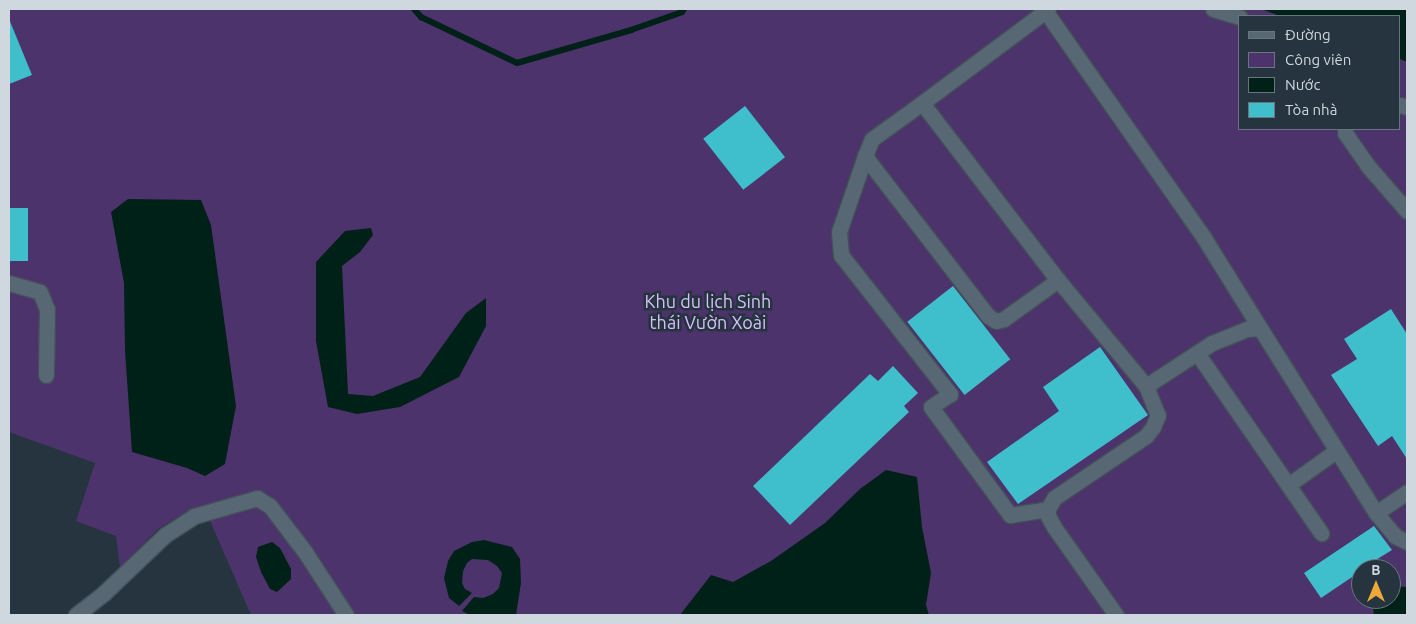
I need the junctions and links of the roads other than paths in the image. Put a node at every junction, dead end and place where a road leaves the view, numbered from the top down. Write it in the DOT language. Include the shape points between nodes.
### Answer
graph roads {
  1 [pos="1213,9"];
  2 [pos="1047,10"];
  3 [pos="1238,17"];
  4 [pos="922,103"];
  5 [pos="1345,130"];
  6 [pos="865,156"];
  7 [pos="1407,212"];
  8 [pos="1058,280"];
  9 [pos="9,283"];
  10 [pos="1260,328"];
  11 [pos="1198,352"];
  12 [pos="46,375"];
  13 [pos="1146,386"];
  14 [pos="1336,451"];
  15 [pos="1288,485"];
  16 [pos="1407,492"];
  17 [pos="1048,509"];
  18 [pos="1376,513"];
  19 [pos="1321,533"];
  20 [pos="1406,543"];
  21 [pos="76,615"];
  22 [pos="346,615"];
  23 [pos="1116,615"];
  1 -- 3 [label="street"];
  2 -- 4 [label="street"];
  2 -- 10 [label="street" via="1204,238"];
  4 -- 6 [label="street" via="872,138"];
  4 -- 8 [label="street"];
  5 -- 7 [label="street" via="1367,165"];
  6 -- 8 [label="street" via="988,316 996,321 1004,319"];
  6 -- 17 [label="street" via="839,232 841,255 950,394 931,407 1010,515"];
  8 -- 13 [label="street"];
  9 -- 12 [label="street" via="40,292 47,309"];
  10 -- 11 [label="street" via="1248,329"];
  10 -- 14 [label="street"];
  11 -- 13 [label="street"];
  11 -- 15 [label="street"];
  13 -- 17 [label="street" via="1158,415 1146,436 1054,498"];
  14 -- 15 [label="street"];
  14 -- 18 [label="street"];
  15 -- 19 [label="street"];
  16 -- 18 [label="street"];
  17 -- 23 [label="street" via="1054,527"];
  18 -- 20 [label="street" via="1395,536"];
  21 -- 22 [label="street" via="165,535 194,516 257,498 270,506 305,552"];
}
